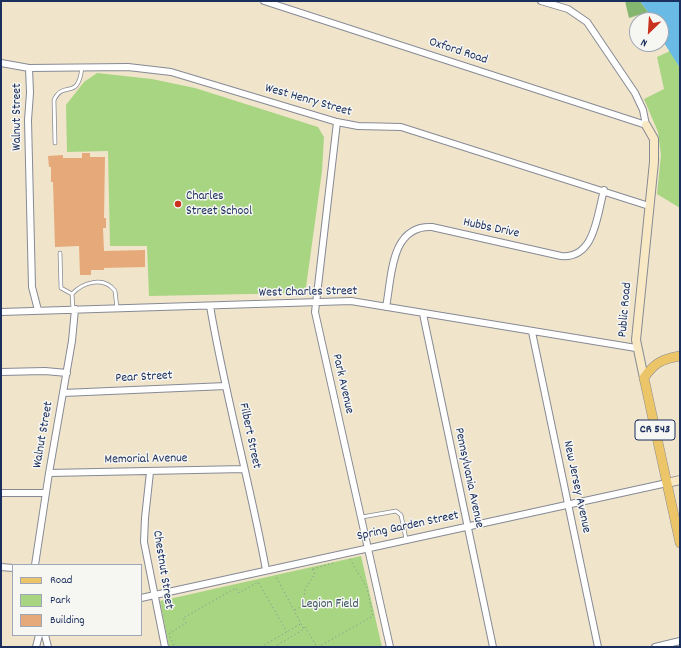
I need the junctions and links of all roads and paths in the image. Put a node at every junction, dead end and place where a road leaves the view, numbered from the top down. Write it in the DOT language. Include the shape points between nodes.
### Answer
graph roads {
  1 [pos="264,1"];
  2 [pos="540,1"];
  3 [pos="1,63"];
  4 [pos="82,67"];
  5 [pos="29,68"];
  6 [pos="337,122"];
  7 [pos="646,125"];
  8 [pos="55,143"];
  9 [pos="604,190"];
  10 [pos="649,206"];
  11 [pos="60,253"];
  12 [pos="72,294"];
  13 [pos="315,301"];
  14 [pos="210,306"];
  15 [pos="386,307"];
  16 [pos="117,308"];
  17 [pos="74,309"];
  18 [pos="38,310"];
  19 [pos="1,312"];
  20 [pos="423,314"];
  21 [pos="532,332"];
  22 [pos="636,348"];
  23 [pos="680,356"];
  24 [pos="1,372"];
  25 [pos="67,373"];
  26 [pos="644,378"];
  27 [pos="226,386"];
  28 [pos="63,393"];
  29 [pos="244,469"];
  30 [pos="150,472"];
  31 [pos="49,473"];
  32 [pos="680,480"];
  33 [pos="667,483"];
  34 [pos="1,493"];
  35 [pos="46,493"];
  36 [pos="568,504"];
  37 [pos="361,517"];
  38 [pos="467,526"];
  39 [pos="406,539"];
  40 [pos="680,543"];
  41 [pos="368,548"];
  42 [pos="344,560"];
  43 [pos="308,561"];
  44 [pos="338,562"];
  45 [pos="35,564"];
  46 [pos="1,567"];
  47 [pos="12,568"];
  48 [pos="313,569"];
  49 [pos="269,570"];
  50 [pos="154,595"];
  51 [pos="142,598"];
  52 [pos="295,610"];
  53 [pos="302,623"];
  54 [pos="304,626"];
  55 [pos="287,632"];
  56 [pos="39,636"];
  57 [pos="46,636"];
  58 [pos="680,641"];
  59 [pos="36,647"];
  60 [pos="48,647"];
  61 [pos="165,647"];
  62 [pos="175,647"];
  63 [pos="261,647"];
  64 [pos="274,647"];
  65 [pos="317,647"];
  66 [pos="390,647"];
  67 [pos="493,647"];
  68 [pos="598,647"];
  69 [pos="655,647"];
  1 -- 7 [label="street, Oxford Road"];
  2 -- 7 [label="street" via="568,9 587,22 635,93 643,110"];
  3 -- 5 [label="street, West Henry Street"];
  4 -- 5 [label="street, West Henry Street"];
  4 -- 6 [label="street, West Henry Street" via="128,67 171,72"];
  4 -- 8 [label="lane" via="77,85 73,89 62,90 54,100"];
  5 -- 18 [label="street, Walnut Street" via="31,277"];
  6 -- 9 [label="street, West Henry Street" via="358,126 401,127"];
  6 -- 13 [label="street, Park Avenue"];
  7 -- 10 [label="street, Public Road" via="654,139"];
  9 -- 10 [label="street, West Henry Street"];
  9 -- 15 [label="street, Hubbs Drive" via="590,240 584,250 574,256 561,256 432,228 416,229 405,237 398,248"];
  10 -- 22 [label="street, Public Road"];
  11 -- 12 [label="lane" via="61,288"];
  12 -- 16 [label="lane" via="82,285 107,284 115,291"];
  12 -- 17 [label="lane"];
  13 -- 14 [label="street, West Charles Street"];
  13 -- 15 [label="street, West Charles Street" via="351,301"];
  13 -- 37 [label="street, Park Avenue" via="315,312"];
  14 -- 16 [label="street, West Charles Street"];
  14 -- 27 [label="street, Filbert Street"];
  15 -- 20 [label="street, West Charles Street"];
  16 -- 17 [label="street, West Charles Street"];
  17 -- 18 [label="street, West Charles Street"];
  17 -- 25 [label="street, Walnut Street" via="74,329"];
  18 -- 19 [label="street, West Charles Street"];
  20 -- 21 [label="street, West Charles Street"];
  20 -- 38 [label="street, Pennsylvania Avenue"];
  21 -- 22 [label="street, West Charles Street"];
  21 -- 36 [label="street, New Jersey Avenue"];
  22 -- 26 [label="street, Public Road"];
  23 -- 26 [label="main road" via="658,362"];
  24 -- 25 [label="street"];
  25 -- 28 [label="street, Walnut Street"];
  26 -- 33 [label="main road, Public Road / CR 543"];
  27 -- 28 [label="street, Pear Street"];
  27 -- 29 [label="street, Filbert Street"];
  28 -- 31 [label="street, Walnut Street"];
  29 -- 30 [label="street, Memorial Avenue"];
  29 -- 49 [label="street, Filbert Street"];
  30 -- 31 [label="street, Memorial Avenue"];
  30 -- 50 [label="street, Chestnut Street" via="144,537"];
  31 -- 35 [label="street, Walnut Street"];
  32 -- 33 [label="street, Spring Garden Street"];
  33 -- 36 [label="street, Spring Garden Street"];
  33 -- 40 [label="main road, Public Road / CR 543"];
  34 -- 35 [label="street"];
  35 -- 45 [label="street, Walnut Street"];
  36 -- 38 [label="street, Spring Garden Street"];
  36 -- 68 [label="street, New Jersey Avenue"];
  37 -- 39 [label="lane" via="396,512 402,515"];
  37 -- 41 [label="street, Park Avenue"];
  38 -- 39 [label="street, Spring Garden Street"];
  38 -- 67 [label="street, Pennsylvania Avenue"];
  39 -- 41 [label="street, Spring Garden Street"];
  41 -- 43 [label="street, Spring Garden Street"];
  41 -- 66 [label="street, Park Avenue"];
  42 -- 65 [label="path" via="350,559 367,588 373,616"];
  43 -- 48 [label="path"];
  43 -- 49 [label="street, Spring Garden Street"];
  44 -- 48 [label="path"];
  46 -- 47 [label="street"];
  48 -- 52 [label="path" via="315,574 306,590 303,605"];
  49 -- 50 [label="street, Spring Garden Street"];
  49 -- 52 [label="path"];
  50 -- 51 [label="street, Spring Garden Street"];
  50 -- 61 [label="street, Chestnut Street"];
  52 -- 53 [label="path"];
  53 -- 54 [label="path"];
  53 -- 55 [label="path"];
  54 -- 64 [label="path" via="304,629"];
  54 -- 65 [label="path"];
  55 -- 62 [label="path" via="258,582 239,593 236,588 183,618 186,623 168,635"];
  55 -- 63 [label="path"];
  56 -- 59 [label="street"];
  57 -- 60 [label="street"];
  58 -- 69 [label="street"];
}
